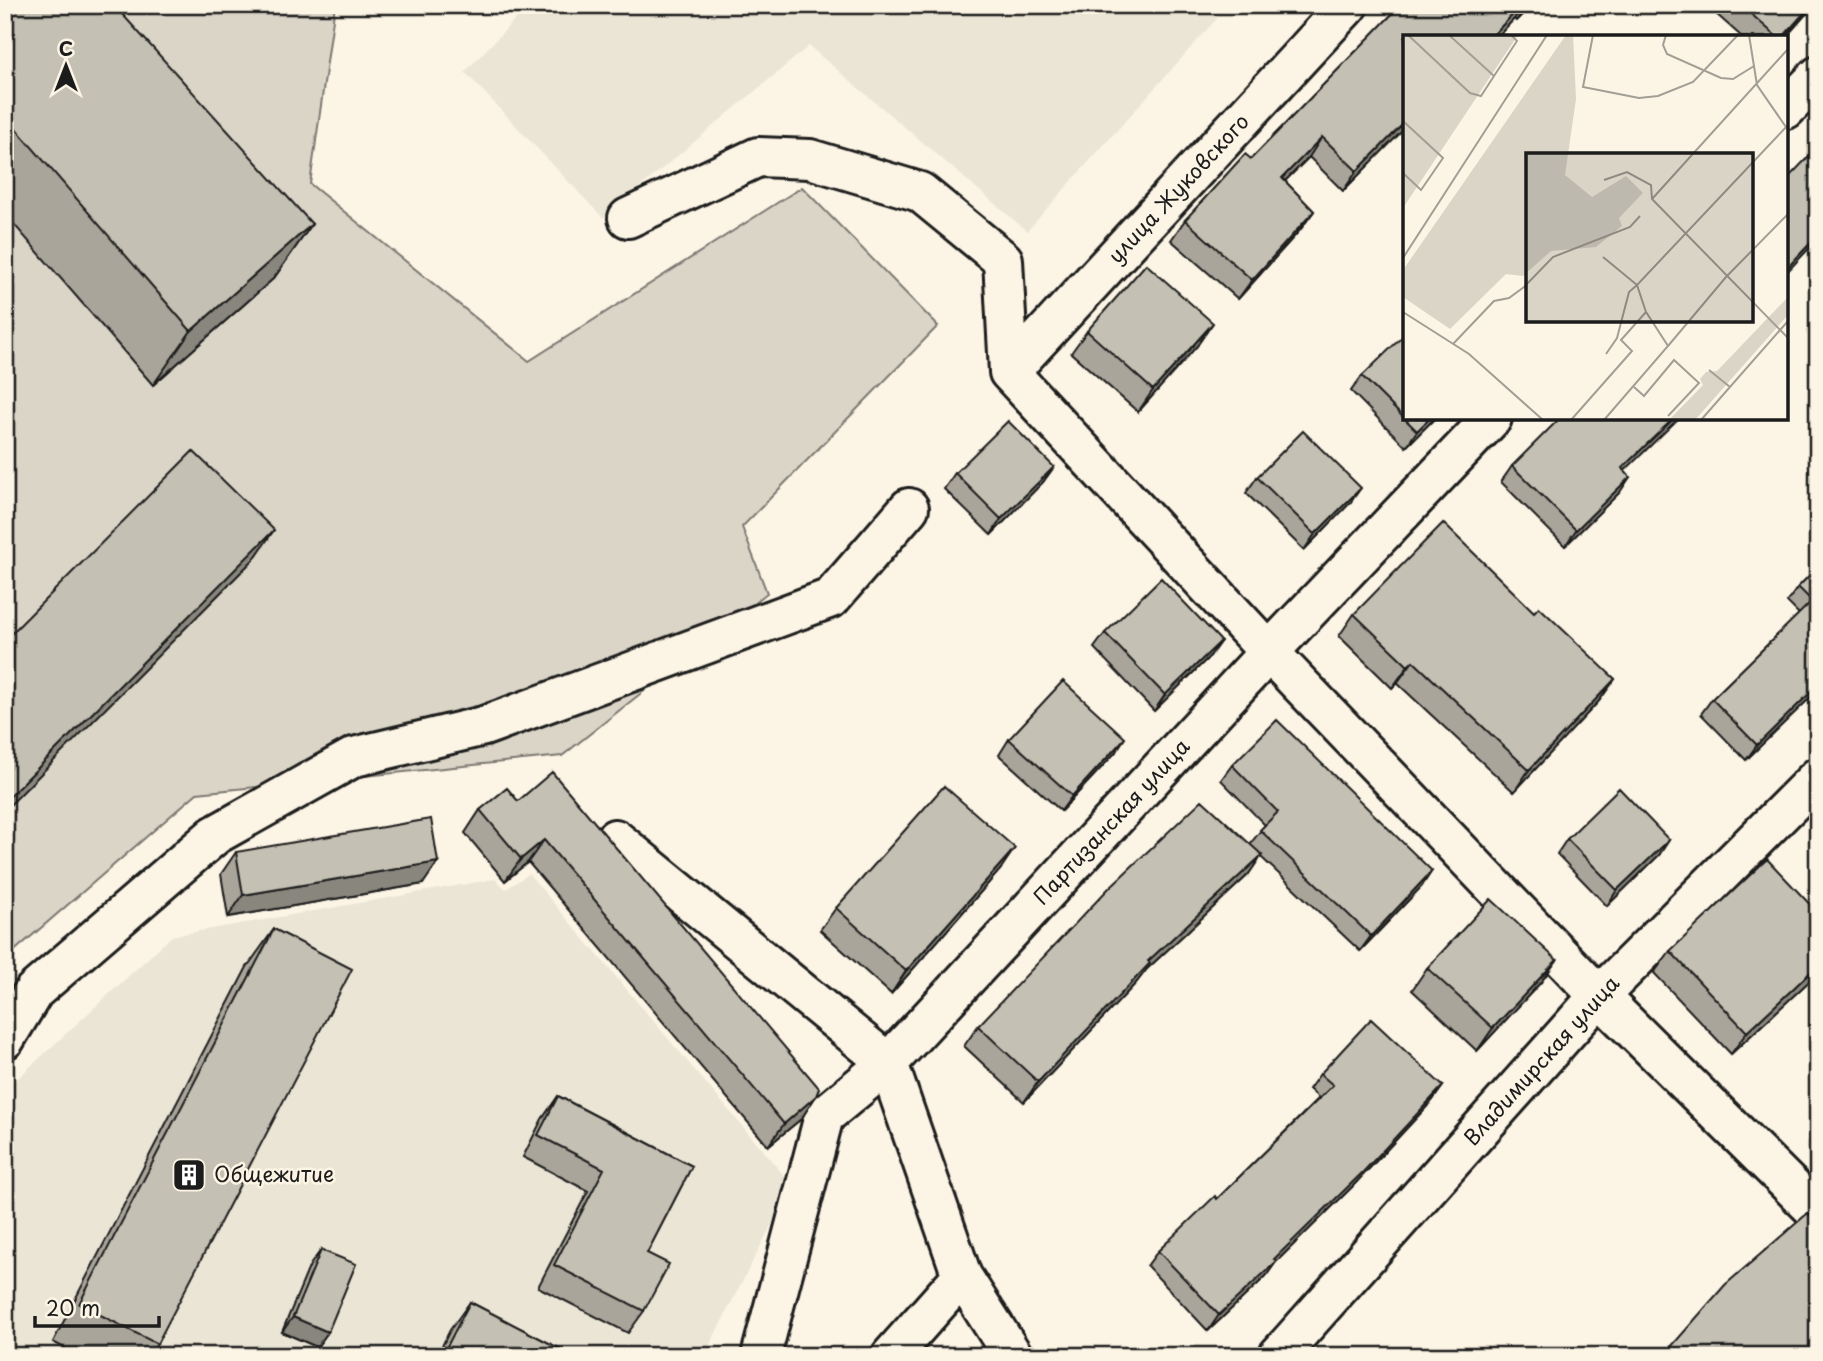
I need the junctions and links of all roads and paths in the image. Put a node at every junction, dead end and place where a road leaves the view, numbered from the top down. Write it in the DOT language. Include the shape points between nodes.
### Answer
graph roads {
  1 [pos="1348,5"];
  2 [pos="1818,76"];
  3 [pos="1788,107"];
  4 [pos="628,218"];
  5 [pos="1009,372"];
  6 [pos="1490,420"];
  7 [pos="909,508"];
  8 [pos="1269,652"];
  9 [pos="1818,777"];
  10 [pos="615,839"];
  11 [pos="1599,996"];
  12 [pos="5,1039"];
  13 [pos="888,1063"];
  14 [pos="1818,1213"];
  15 [pos="962,1276"];
  16 [pos="761,1356"];
  17 [pos="891,1356"];
  18 [pos="1013,1356"];
  19 [pos="1278,1356"];
  1 -- 5 [label="street, улица Жуковского"];
  2 -- 3 [label="street"];
  4 -- 5 [label="street" via="758,157 810,159 920,192 1003,260"];
  5 -- 8 [label="street"];
  6 -- 8 [label="street, Партизанская улица"];
  7 -- 12 [label="street" via="831,598 484,726 354,757 215,835 34,991"];
  8 -- 11 [label="street"];
  8 -- 13 [label="street, Партизанская улица"];
  9 -- 11 [label="street, Владимирская улица"];
  10 -- 13 [label="street"];
  11 -- 14 [label="street"];
  11 -- 19 [label="street, Владимирская улица"];
  13 -- 15 [label="street"];
  13 -- 16 [label="street, Партизанская улица" via="824,1116"];
  15 -- 17 [label="street"];
  15 -- 18 [label="street"];
}
